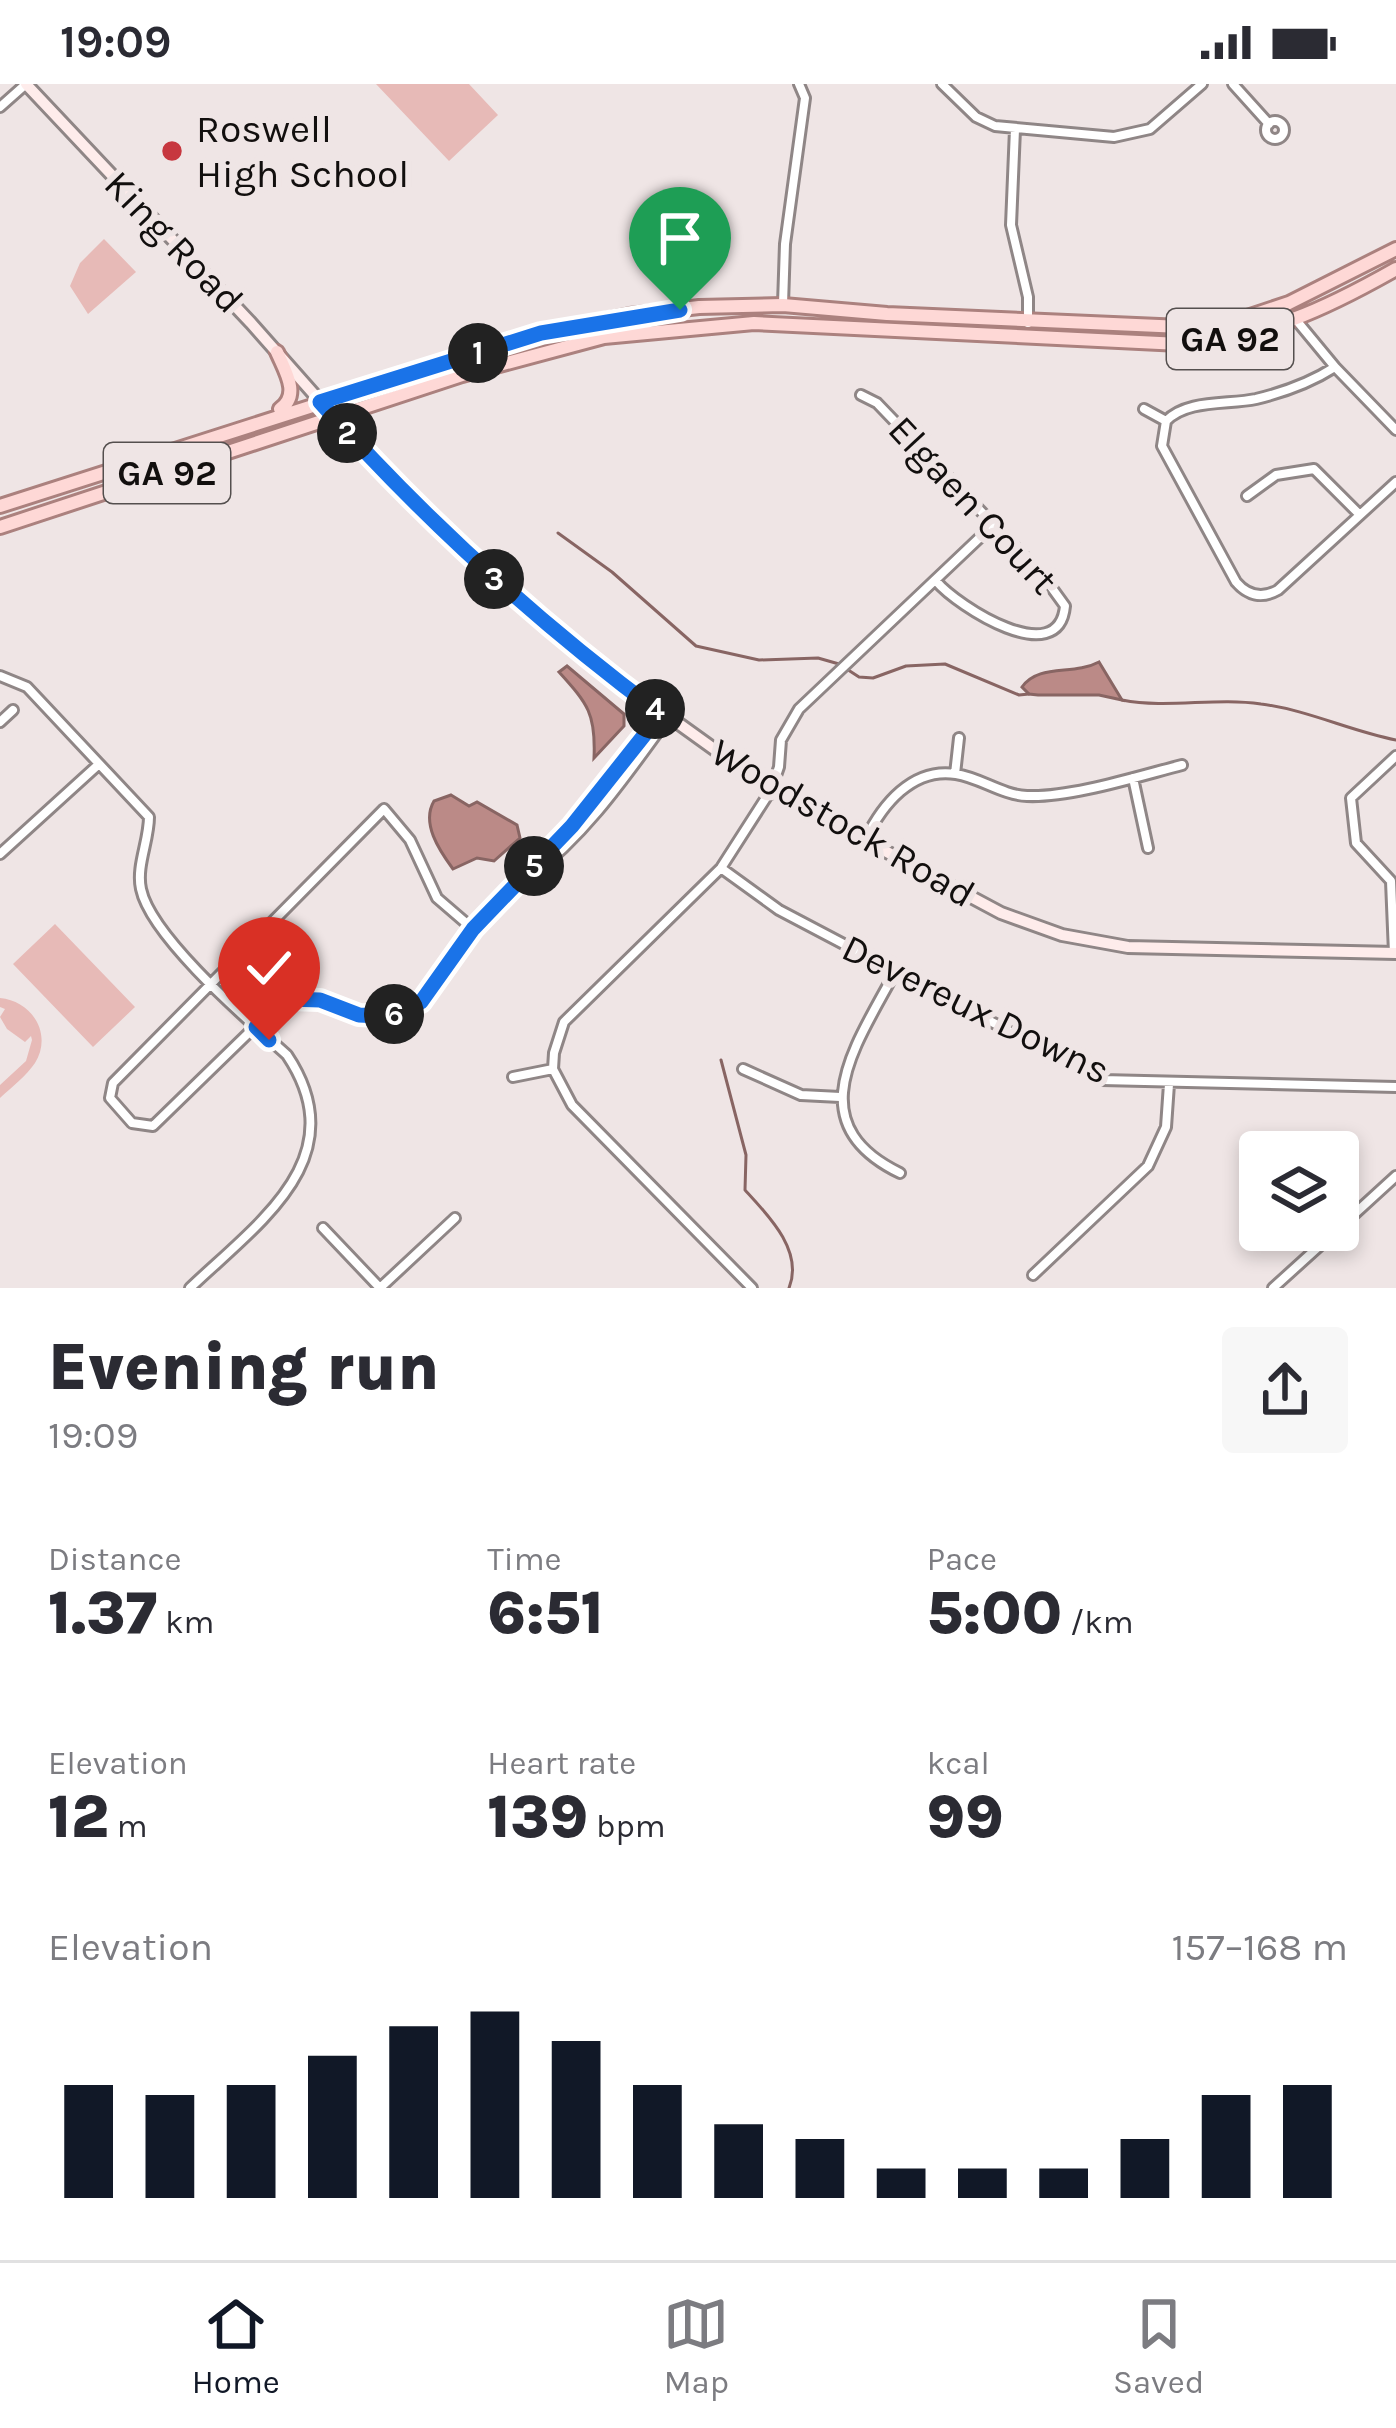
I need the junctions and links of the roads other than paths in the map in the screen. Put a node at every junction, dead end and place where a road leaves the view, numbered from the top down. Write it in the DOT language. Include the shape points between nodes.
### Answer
graph roads {
  1 [pos="26,84"];
  2 [pos="799,84"];
  3 [pos="942,84"];
  4 [pos="1202,84"];
  5 [pos="1233,84"];
  6 [pos="0,107"];
  7 [pos="1269,124"];
  8 [pos="1016,129"];
  9 [pos="1396,249"];
  10 [pos="1396,269"];
  11 [pos="783,305"];
  12 [pos="1028,319"];
  13 [pos="1297,321"];
  14 [pos="1027,337"];
  15 [pos="277,352"];
  16 [pos="1335,368"];
  17 [pos="861,395"];
  18 [pos="320,402"];
  19 [pos="1144,409"];
  20 [pos="268,418"];
  21 [pos="334,418"];
  22 [pos="1166,421"];
  23 [pos="1396,430"];
  24 [pos="1396,482"];
  25 [pos="1247,496"];
  26 [pos="0,506"];
  27 [pos="1360,514"];
  28 [pos="993,526"];
  29 [pos="0,527"];
  30 [pos="935,580"];
  31 [pos="0,676"];
  32 [pos="13,710"];
  33 [pos="659,717"];
  34 [pos="0,722"];
  35 [pos="958,738"];
  36 [pos="1396,756"];
  37 [pos="99,764"];
  38 [pos="1182,765"];
  39 [pos="955,774"];
  40 [pos="1133,778"];
  41 [pos="771,790"];
  42 [pos="865,841"];
  43 [pos="1148,848"];
  44 [pos="0,854"];
  45 [pos="721,868"];
  46 [pos="473,929"];
  47 [pos="1395,953"];
  48 [pos="895,972"];
  49 [pos="213,985"];
  50 [pos="256,1027"];
  51 [pos="553,1069"];
  52 [pos="743,1069"];
  53 [pos="513,1077"];
  54 [pos="1169,1084"];
  55 [pos="1396,1087"];
  56 [pos="840,1096"];
  57 [pos="901,1173"];
  58 [pos="1396,1176"];
  59 [pos="1359,1209"];
  60 [pos="455,1218"];
  61 [pos="323,1228"];
  62 [pos="1313,1251"];
  63 [pos="1033,1275"];
  64 [pos="190,1288"];
  65 [pos="380,1288"];
  66 [pos="752,1288"];
  67 [pos="1273,1288"];
  1 -- 6 [label="street"];
  1 -- 15 [label="street, King Road"];
  2 -- 11 [label="street" via="805,98"];
  3 -- 8 [label="street" via="976,117"];
  4 -- 8 [label="street" via="1161,122 1132,135"];
  5 -- 7 [label="street"];
  8 -- 12 [label="street" via="1011,225"];
  9 -- 12 [label="main road, GA 92" via="1244,318 1182,327"];
  10 -- 13 [label="main road, GA 92"];
  11 -- 12 [label="main road, GA 92"];
  11 -- 18 [label="main road, GA 92" via="652,313 541,333"];
  12 -- 14 [label="street"];
  13 -- 14 [label="main road, GA 92" via="1180,344"];
  13 -- 16 [label="street"];
  14 -- 21 [label="main road, GA 92" via="754,322 674,327 562,346"];
  15 -- 18 [label="street, King Road"];
  15 -- 20 [label="main road" via="292,391 289,404"];
  16 -- 22 [label="street" via="1296,388 1182,409"];
  16 -- 23 [label="street"];
  17 -- 28 [label="street, Elgaen Court"];
  18 -- 20 [label="main road, GA 92"];
  18 -- 21 [label="street, Woodstock Road"];
  19 -- 22 [label="street"];
  20 -- 26 [label="main road, GA 92"];
  21 -- 29 [label="main road, GA 92"];
  21 -- 33 [label="street, Woodstock Road" via="518,601"];
  22 -- 27 [label="street" via="1162,446 1246,591 1278,590"];
  24 -- 27 [label="street"];
  25 -- 27 [label="street" via="1276,475 1314,469"];
  28 -- 30 [label="street"];
  28 -- 30 [label="street, Elgaen Court" via="1059,595 1060,627 1039,637 1022,632 969,611"];
  30 -- 41 [label="street" via="788,722"];
  31 -- 37 [label="street" via="27,687"];
  32 -- 34 [label="street"];
  33 -- 41 [label="street, Woodstock Road"];
  33 -- 46 [label="street" via="660,729 592,818"];
  35 -- 39 [label="street"];
  36 -- 47 [label="street" via="1351,798 1356,842 1391,881"];
  37 -- 44 [label="street"];
  37 -- 49 [label="street" via="149,817 140,876 152,919"];
  38 -- 40 [label="street"];
  39 -- 40 [label="street" via="1027,796"];
  39 -- 42 [label="street" via="929,777 890,798"];
  40 -- 43 [label="street"];
  41 -- 42 [label="street, Woodstock Road"];
  41 -- 45 [label="street"];
  42 -- 47 [label="street, Woodstock Road" via="1001,913 1094,942"];
  45 -- 48 [label="street, Devereux Downs" via="759,898"];
  45 -- 51 [label="street" via="577,1006 558,1035"];
  46 -- 49 [label="street" via="437,898 410,840 384,809"];
  46 -- 50 [label="street" via="413,1007 370,1016 300,997"];
  48 -- 54 [label="street, Devereux Downs" via="1102,1080"];
  48 -- 56 [label="street" via="851,1054"];
  49 -- 50 [label="street"];
  49 -- 50 [label="street" via="113,1083 110,1098 132,1123 153,1126"];
  50 -- 64 [label="street" via="299,1073 312,1130 306,1157 283,1199"];
  51 -- 53 [label="street"];
  51 -- 66 [label="street" via="572,1105"];
  52 -- 56 [label="street" via="801,1095"];
  54 -- 55 [label="street, Devereux Downs"];
  54 -- 63 [label="street" via="1166,1127 1148,1166"];
  56 -- 57 [label="street" via="864,1148"];
  58 -- 59 [label="street"];
  60 -- 65 [label="street"];
  61 -- 65 [label="street"];
  62 -- 67 [label="street"];
}
